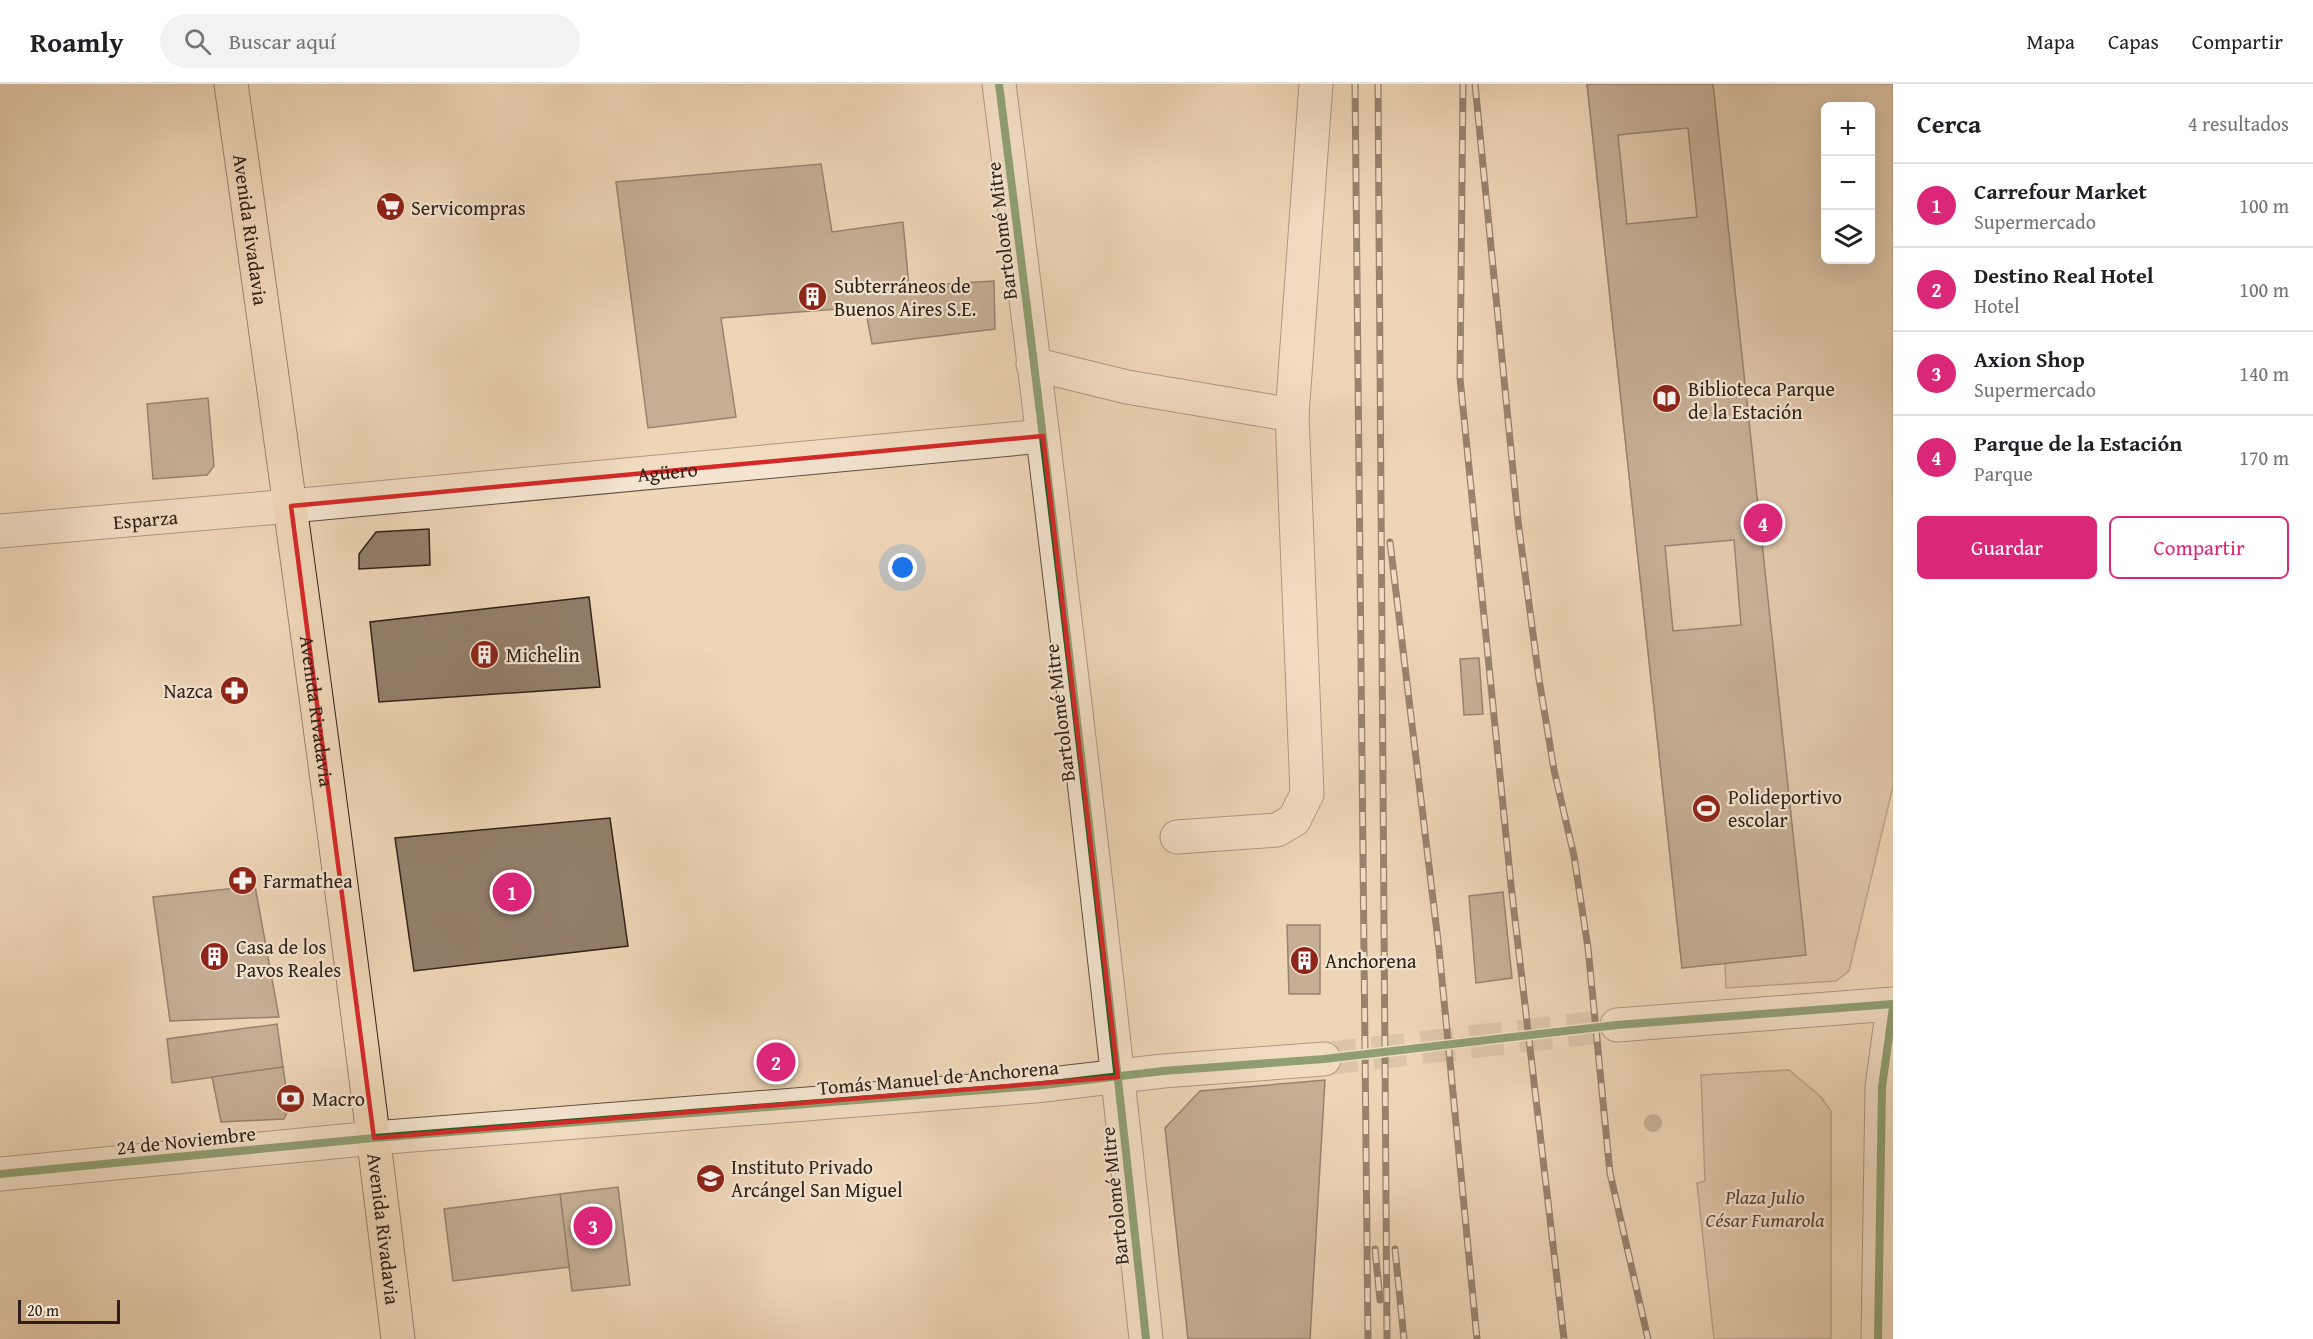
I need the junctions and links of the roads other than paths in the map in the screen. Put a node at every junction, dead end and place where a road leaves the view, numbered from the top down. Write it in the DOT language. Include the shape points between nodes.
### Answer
graph roads {
  1 [pos="231,84"];
  2 [pos="999,84"];
  3 [pos="1316,84"];
  4 [pos="1033,364"];
  5 [pos="1292,415"];
  6 [pos="1043,436"];
  7 [pos="291,506"];
  8 [pos="0,531"];
  9 [pos="1177,837"];
  10 [pos="1893,1006"];
  11 [pos="1617,1025"];
  12 [pos="1324,1059"];
  13 [pos="1118,1077"];
  14 [pos="374,1138"];
  15 [pos="0,1174"];
  16 [pos="398,1339"];
  17 [pos="1146,1339"];
  18 [pos="1878,1339"];
  1 -- 7 [label="main road, Avenida Rivadavia"];
  2 -- 4 [label="street, Bartolomé Mitre"];
  3 -- 5 [label="street"];
  4 -- 5 [label="street" via="1128,387"];
  4 -- 6 [label="street, Bartolomé Mitre"];
  5 -- 9 [label="street" via="1307,794 1294,820 1276,830"];
  6 -- 7 [label="street, Agüero"];
  6 -- 13 [label="street, Bartolomé Mitre"];
  7 -- 8 [label="street, Esparza"];
  7 -- 14 [label="main road, Avenida Rivadavia"];
  10 -- 11 [label="street"];
  10 -- 18 [label="street" via="1882,1087"];
  12 -- 13 [label="street, Tomás Manuel de Anchorena"];
  13 -- 14 [label="street, Tomás Manuel de Anchorena"];
  13 -- 17 [label="street, Bartolomé Mitre"];
  14 -- 15 [label="street, 24 de Noviembre"];
  14 -- 16 [label="main road, Avenida Rivadavia"];
}
